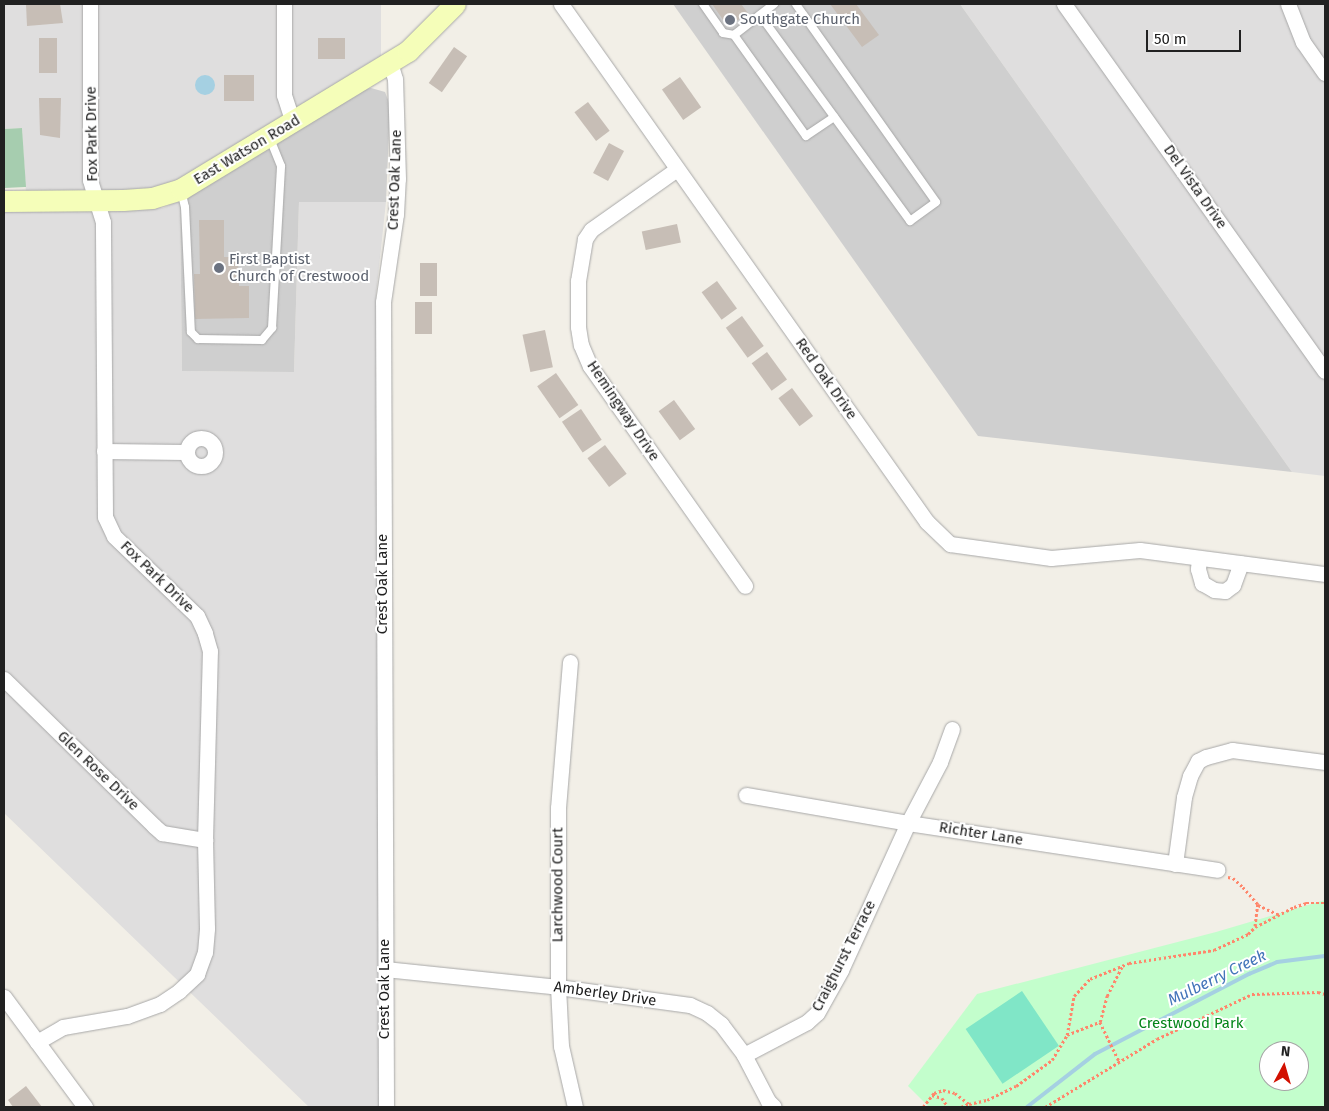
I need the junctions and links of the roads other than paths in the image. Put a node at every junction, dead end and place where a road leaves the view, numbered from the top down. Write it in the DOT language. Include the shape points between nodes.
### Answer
graph roads {
  1 [pos="90,4"];
  2 [pos="284,4"];
  3 [pos="455,4"];
  4 [pos="561,4"];
  5 [pos="703,4"];
  6 [pos="774,4"];
  7 [pos="796,4"];
  8 [pos="1064,4"];
  9 [pos="1288,4"];
  10 [pos="760,14"];
  11 [pos="734,35"];
  12 [pos="390,63"];
  13 [pos="1325,73"];
  14 [pos="834,117"];
  15 [pos="293,122"];
  16 [pos="269,137"];
  17 [pos="678,169"];
  18 [pos="181,189"];
  19 [pos="4,201"];
  20 [pos="96,201"];
  21 [pos="1325,371"];
  22 [pos="104,451"];
  23 [pos="186,452"];
  24 [pos="1199,558"];
  25 [pos="1241,563"];
  26 [pos="1325,574"];
  27 [pos="745,586"];
  28 [pos="570,662"];
  29 [pos="4,679"];
  30 [pos="952,729"];
  31 [pos="1325,762"];
  32 [pos="746,795"];
  33 [pos="908,823"];
  34 [pos="205,840"];
  35 [pos="1175,864"];
  36 [pos="1217,870"];
  37 [pos="385,969"];
  38 [pos="558,987"];
  39 [pos="4,996"];
  40 [pos="37,1042"];
  41 [pos="744,1055"];
  42 [pos="85,1107"];
  43 [pos="386,1107"];
  44 [pos="575,1107"];
  45 [pos="774,1107"];
  1 -- 20 [label="street, Fox Park Drive" via="90,180"];
  2 -- 15 [label="street" via="284,95"];
  3 -- 12 [label="street, East Watson Road" via="408,51"];
  4 -- 17 [label="street, Red Oak Drive"];
  5 -- 11 [label="lane" via="723,33"];
  6 -- 10 [label="lane"];
  7 -- 14 [label="lane" via="936,202 910,221"];
  8 -- 21 [label="street, Del Vista Drive"];
  9 -- 13 [label="street" via="1303,42"];
  10 -- 11 [label="lane"];
  10 -- 14 [label="lane"];
  11 -- 14 [label="lane" via="806,136"];
  12 -- 15 [label="street, East Watson Road"];
  12 -- 37 [label="street, Crest Oak Lane" via="395,78 398,179 383,302"];
  15 -- 16 [label="street, East Watson Road"];
  16 -- 18 [label="street, East Watson Road"];
  16 -- 18 [label="lane" via="281,166 272,328 262,340 198,339 191,332 185,207"];
  17 -- 24 [label="street, Red Oak Drive" via="927,522 950,544 1051,558 1140,550"];
  17 -- 27 [label="street, Hemingway Drive" via="590,230 585,239 578,282 578,327 590,366"];
  18 -- 20 [label="street, East Watson Road" via="152,198"];
  19 -- 20 [label="street, East Watson Road"];
  20 -- 22 [label="street, Fox Park Drive" via="103,222"];
  22 -- 23 [label="street"];
  22 -- 34 [label="street, Fox Park Drive" via="108,527 197,616 210,651"];
  24 -- 25 [label="street, Red Oak Drive"];
  24 -- 25 [label="street" via="1202,583 1214,590 1225,591 1233,584"];
  25 -- 26 [label="street, Red Oak Drive"];
  28 -- 38 [label="street, Larchwood Court" via="558,808"];
  29 -- 34 [label="street, Glen Rose Drive" via="162,833"];
  30 -- 33 [label="street, Craighurst Terrace" via="940,762"];
  31 -- 35 [label="street" via="1232,750 1198,761 1184,797"];
  32 -- 33 [label="street, Richter Lane"];
  33 -- 35 [label="street, Richter Lane"];
  33 -- 41 [label="street, Craighurst Terrace" via="841,970 817,1014"];
  34 -- 40 [label="street, Fox Park Drive" via="207,928 205,952 197,974 160,1004 127,1016 63,1027"];
  35 -- 36 [label="street, Richter Lane"];
  37 -- 38 [label="street, Amberley Drive"];
  37 -- 43 [label="street, Crest Oak Lane"];
  38 -- 41 [label="street, Amberley Drive" via="690,1006 721,1024"];
  38 -- 44 [label="street, Larchwood Court" via="561,1046"];
  39 -- 40 [label="street"];
  40 -- 42 [label="street"];
  41 -- 45 [label="street, Amberley Drive"];
}
